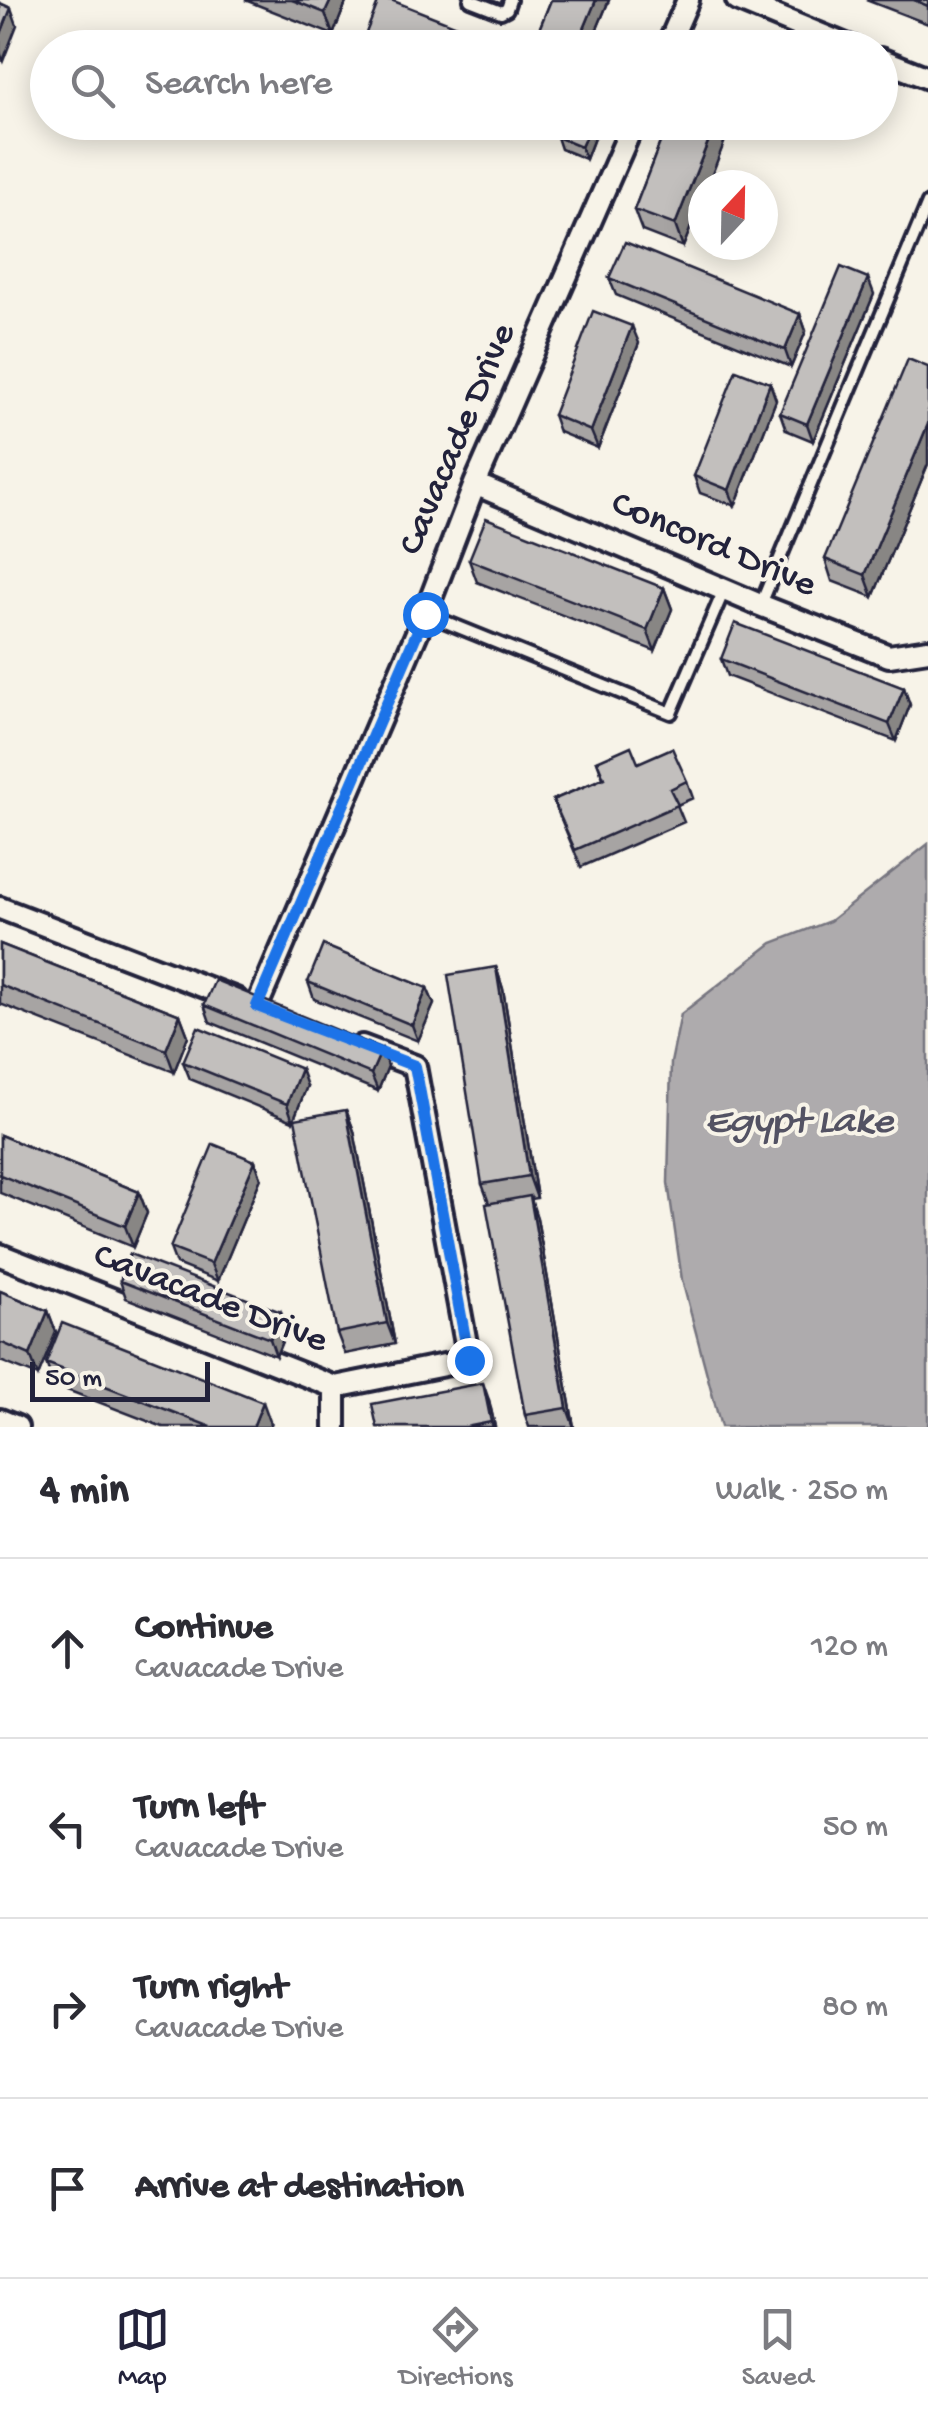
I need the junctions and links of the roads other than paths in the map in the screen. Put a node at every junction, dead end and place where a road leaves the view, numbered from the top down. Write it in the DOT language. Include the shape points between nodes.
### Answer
graph roads {
  1 [pos="470,0"];
  2 [pos="510,0"];
  3 [pos="688,0"];
  4 [pos="737,0"];
  5 [pos="675,30"];
  6 [pos="810,30"];
  7 [pos="898,66"];
  8 [pos="928,78"];
  9 [pos="626,140"];
  10 [pos="928,203"];
  11 [pos="475,484"];
  12 [pos="724,590"];
  13 [pos="760,605"];
  14 [pos="425,614"];
  15 [pos="928,650"];
  16 [pos="0,908"];
  17 [pos="344,1040"];
  18 [pos="0,1255"];
  19 [pos="335,1386"];
  20 [pos="0,1420"];
  21 [pos="17,1427"];
  22 [pos="335,1427"];
  1 -- 2 [label="lane" via="500,12"];
  3 -- 5 [label="street"];
  4 -- 6 [label="street"];
  7 -- 8 [label="street"];
  9 -- 11 [label="street, Cavacade Drive"];
  10 -- 13 [label="lane"];
  11 -- 12 [label="street, Concord Drive"];
  11 -- 14 [label="street, Cavacade Drive"];
  12 -- 13 [label="street, Concord Drive"];
  12 -- 14 [label="lane" via="671,713"];
  13 -- 15 [label="street, Concord Drive" via="889,656"];
  14 -- 16 [label="street, Cavacade Drive" via="266,1010"];
  17 -- 19 [label="street, Cavacade Drive" via="415,1066 469,1360"];
  18 -- 19 [label="street, Cavacade Drive"];
  19 -- 22 [label="street"];
  20 -- 21 [label="street"];
}
